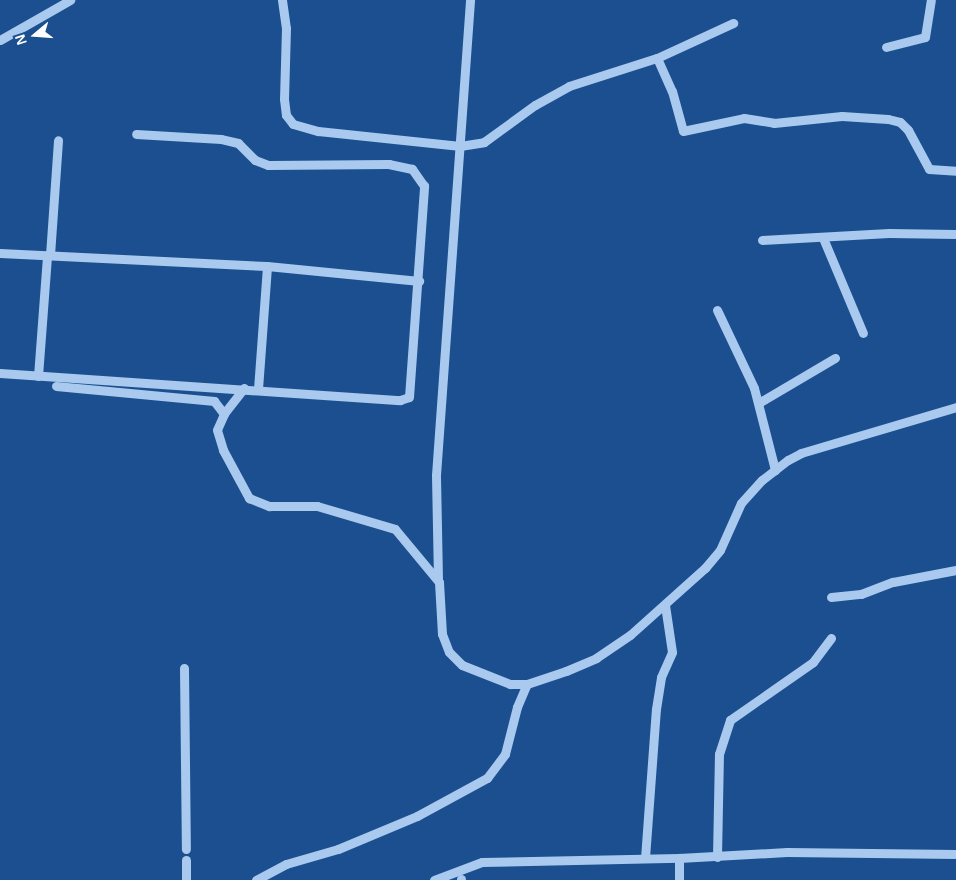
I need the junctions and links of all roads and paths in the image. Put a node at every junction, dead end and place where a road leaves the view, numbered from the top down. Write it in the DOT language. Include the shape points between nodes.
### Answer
graph roads {
  1 [pos="70,0"];
  2 [pos="282,0"];
  3 [pos="470,0"];
  4 [pos="931,0"];
  5 [pos="733,23"];
  6 [pos="0,40"];
  7 [pos="886,47"];
  8 [pos="657,58"];
  9 [pos="136,134"];
  10 [pos="58,140"];
  11 [pos="460,146"];
  12 [pos="956,171"];
  13 [pos="956,234"];
  14 [pos="823,238"];
  15 [pos="762,240"];
  16 [pos="0,253"];
  17 [pos="48,255"];
  18 [pos="267,266"];
  19 [pos="419,281"];
  20 [pos="717,310"];
  21 [pos="863,333"];
  22 [pos="835,358"];
  23 [pos="0,373"];
  24 [pos="38,376"];
  25 [pos="56,386"];
  26 [pos="244,388"];
  27 [pos="258,389"];
  28 [pos="760,402"];
  29 [pos="956,407"];
  30 [pos="224,414"];
  31 [pos="775,470"];
  32 [pos="956,570"];
  33 [pos="438,580"];
  34 [pos="831,597"];
  35 [pos="666,605"];
  36 [pos="830,638"];
  37 [pos="184,668"];
  38 [pos="527,684"];
  39 [pos="186,849"];
  40 [pos="956,854"];
  41 [pos="717,856"];
  42 [pos="645,858"];
  43 [pos="678,858"];
  44 [pos="186,860"];
  45 [pos="186,880"];
  46 [pos="256,880"];
  47 [pos="434,880"];
  48 [pos="679,880"];
  1 -- 6 [label="street"];
  2 -- 11 [label="street" via="286,28 284,99 286,115 293,124 318,131"];
  3 -- 11 [label="street"];
  4 -- 7 [label="street" via="926,37"];
  5 -- 8 [label="street"];
  8 -- 11 [label="street" via="569,86 484,142"];
  8 -- 12 [label="street" via="672,91 683,131 722,120 751,117 774,123 828,116 888,120 900,122 908,130 929,168"];
  9 -- 19 [label="street" via="180,134 238,143 255,160 268,165 389,164 412,169 424,186"];
  10 -- 17 [label="street"];
  11 -- 33 [label="street" via="436,475"];
  13 -- 14 [label="street" via="889,233"];
  14 -- 15 [label="street"];
  14 -- 21 [label="street"];
  16 -- 17 [label="street"];
  17 -- 18 [label="street"];
  17 -- 24 [label="street"];
  18 -- 19 [label="street"];
  18 -- 27 [label="street"];
  19 -- 27 [label="street" via="407,398"];
  20 -- 28 [label="street"];
  22 -- 28 [label="street"];
  23 -- 24 [label="street"];
  24 -- 26 [label="street"];
  25 -- 30 [label="street" via="214,400"];
  26 -- 27 [label="street"];
  26 -- 30 [label="street"];
  28 -- 31 [label="street"];
  29 -- 31 [label="street" via="801,453"];
  30 -- 33 [label="street" via="217,430 219,438 249,498 269,506 318,506 389,526"];
  31 -- 35 [label="street" via="741,503 720,550"];
  32 -- 34 [label="street" via="893,582 861,594"];
  33 -- 38 [label="street" via="442,634 449,652 462,665 482,675 510,684"];
  35 -- 38 [label="street" via="596,658"];
  35 -- 42 [label="street" via="672,652 661,677 656,709"];
  36 -- 41 [label="street" via="812,662 730,720 719,754"];
  37 -- 39 [label="street"];
  38 -- 46 [label="street" via="504,754 487,778 417,816 338,849 286,864"];
  40 -- 41 [label="street" via="787,852"];
  41 -- 43 [label="street"];
  42 -- 43 [label="street"];
  42 -- 47 [label="street" via="482,862"];
  43 -- 48 [label="street"];
  44 -- 45 [label="street"];
}
